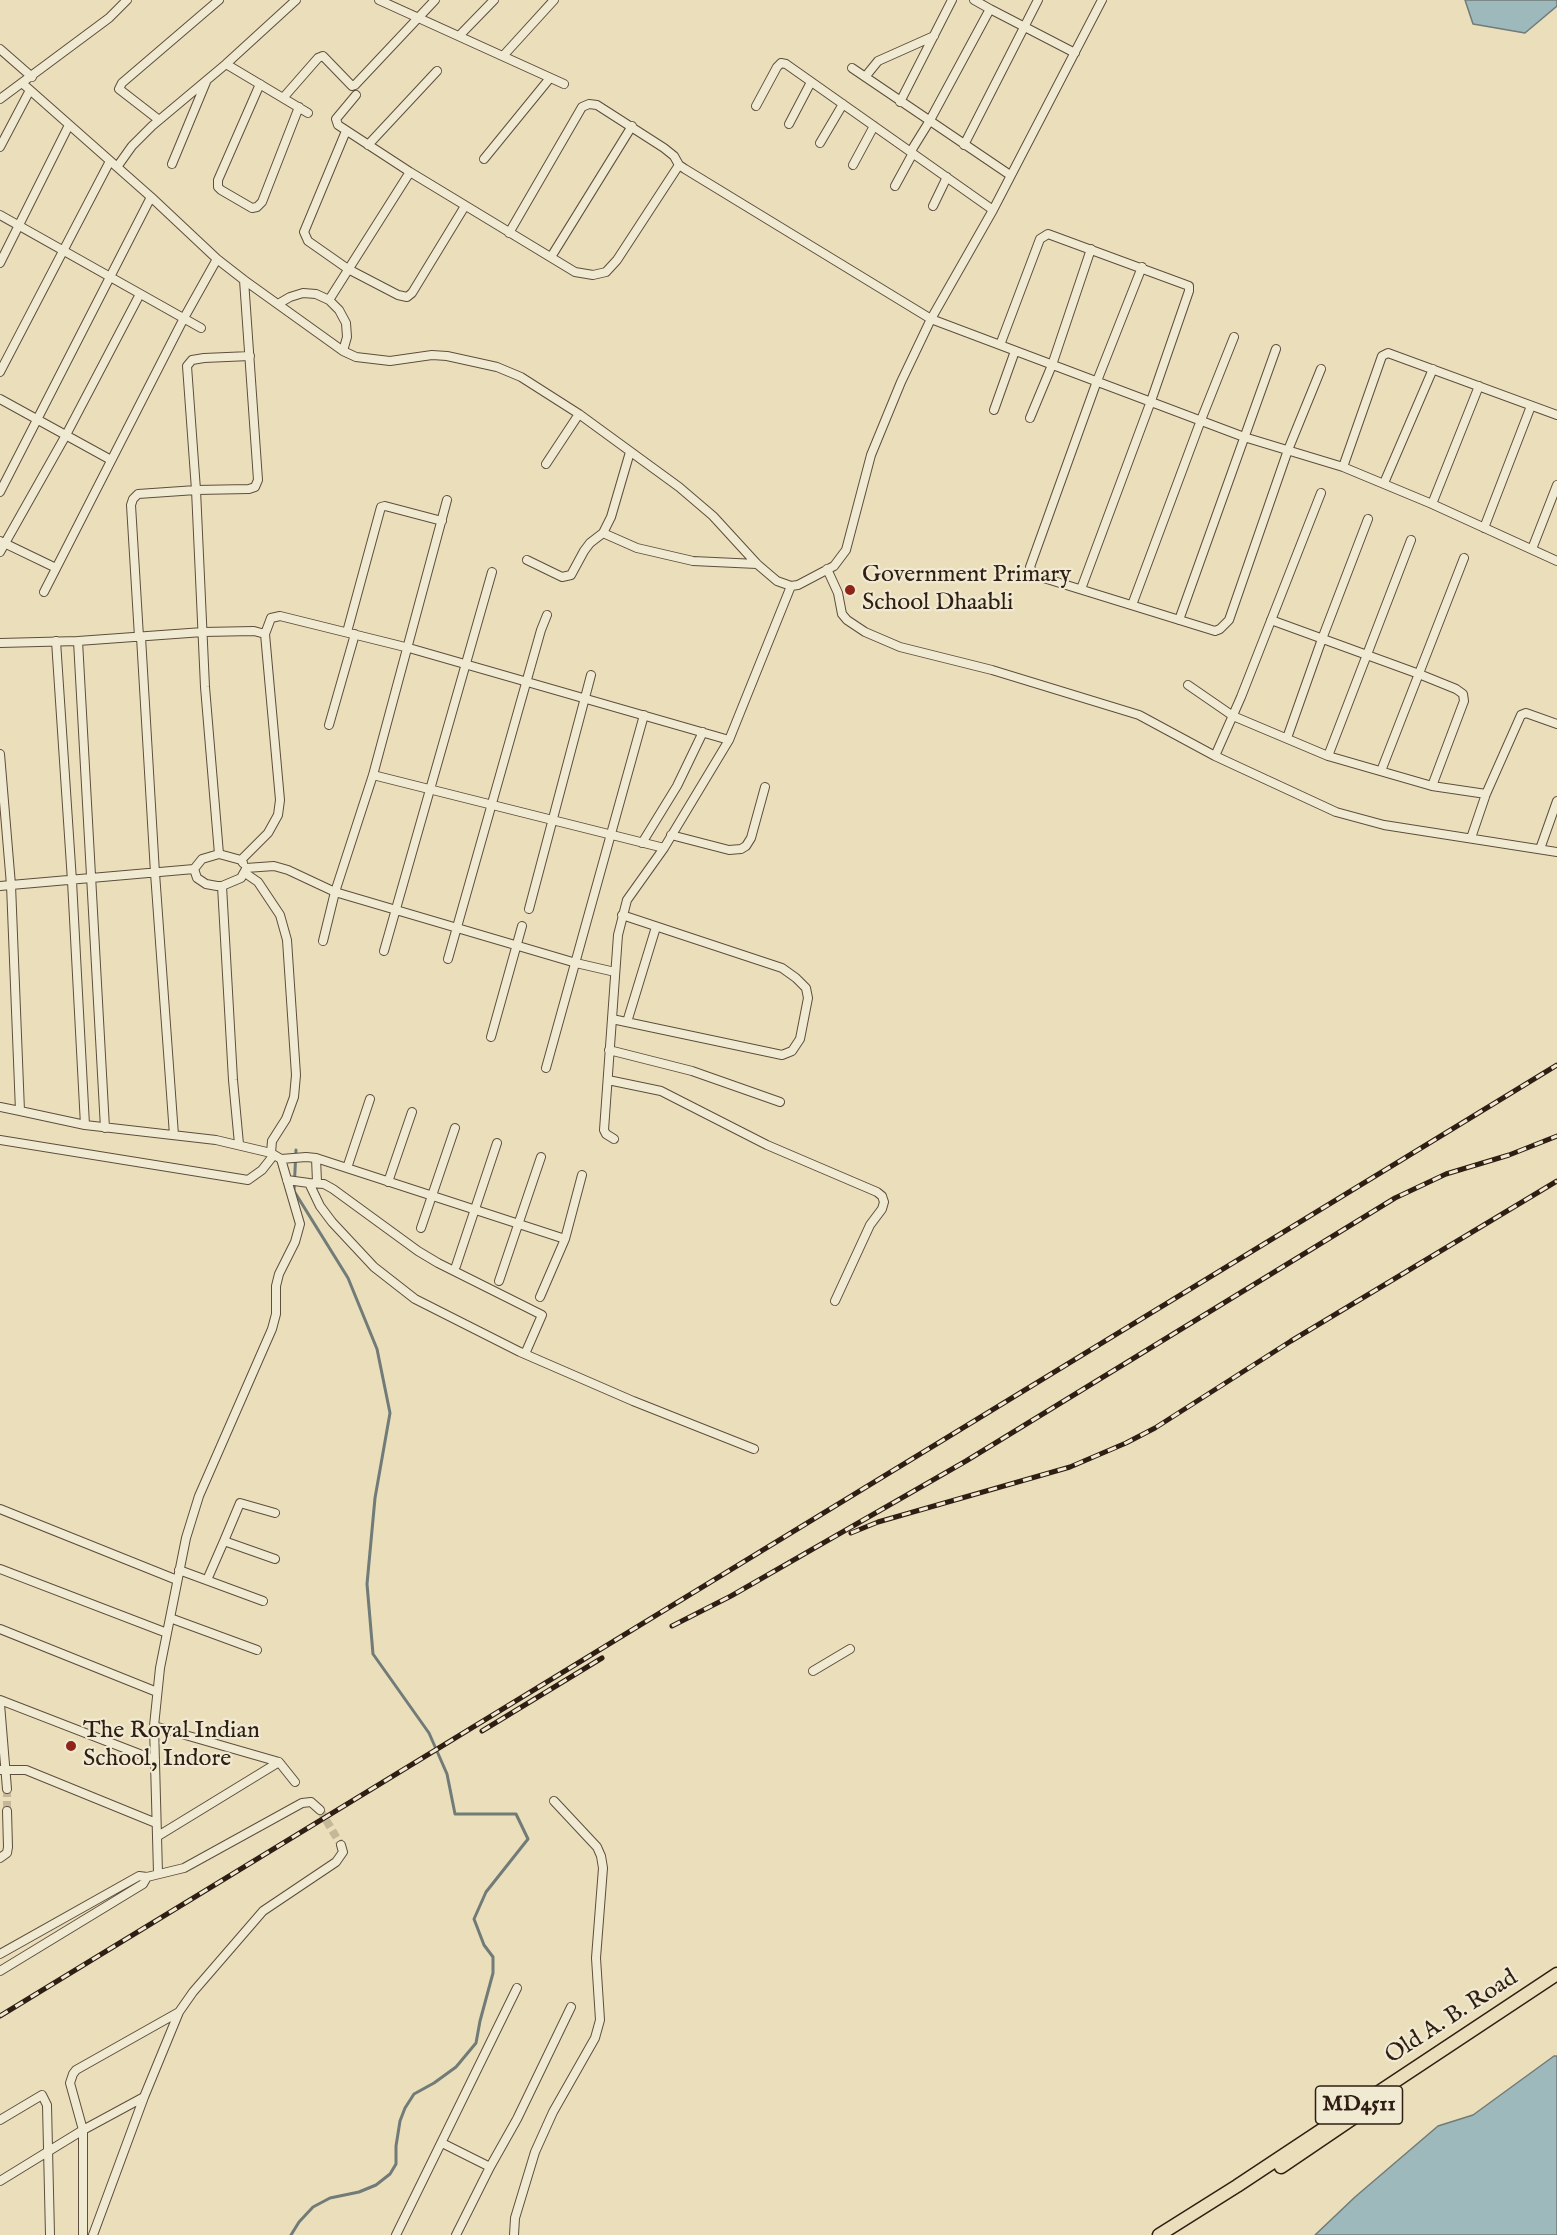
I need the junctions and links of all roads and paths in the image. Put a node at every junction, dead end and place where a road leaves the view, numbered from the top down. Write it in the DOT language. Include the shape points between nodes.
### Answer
graph roads {
  1 [pos="127,0"];
  2 [pos="219,0"];
  3 [pos="296,0"];
  4 [pos="378,0"];
  5 [pos="435,0"];
  6 [pos="494,0"];
  7 [pos="554,0"];
  8 [pos="952,0"];
  9 [pos="974,0"];
  10 [pos="1038,0"];
  11 [pos="1102,0"];
  12 [pos="987,5"];
  13 [pos="418,17"];
  14 [pos="1024,27"];
  15 [pos="459,36"];
  16 [pos="934,36"];
  17 [pos="0,49"];
  18 [pos="1076,53"];
  19 [pos="504,56"];
  20 [pos="226,64"];
  21 [pos="852,68"];
  22 [pos="437,71"];
  23 [pos="32,77"];
  24 [pos="865,77"];
  25 [pos="550,78"];
  26 [pos="206,81"];
  27 [pos="21,82"];
  28 [pos="811,82"];
  29 [pos="260,84"];
  30 [pos="564,84"];
  31 [pos="30,90"];
  32 [pos="356,95"];
  33 [pos="283,98"];
  34 [pos="0,99"];
  35 [pos="900,102"];
  36 [pos="843,104"];
  37 [pos="756,106"];
  38 [pos="299,107"];
  39 [pos="308,113"];
  40 [pos="159,120"];
  41 [pos="929,122"];
  42 [pos="789,124"];
  43 [pos="69,125"];
  44 [pos="632,126"];
  45 [pos="874,126"];
  46 [pos="346,130"];
  47 [pos="820,144"];
  48 [pos="368,145"];
  49 [pos="964,145"];
  50 [pos="0,147"];
  51 [pos="912,152"];
  52 [pos="484,159"];
  53 [pos="113,164"];
  54 [pos="172,164"];
  55 [pos="853,165"];
  56 [pos="682,167"];
  57 [pos="410,172"];
  58 [pos="1010,175"];
  59 [pos="947,177"];
  60 [pos="895,186"];
  61 [pos="151,197"];
  62 [pos="465,206"];
  63 [pos="933,206"];
  64 [pos="993,210"];
  65 [pos="0,215"];
  66 [pos="20,226"];
  67 [pos="509,233"];
  68 [pos="1091,249"];
  69 [pos="64,250"];
  70 [pos="551,257"];
  71 [pos="217,259"];
  72 [pos="0,263"];
  73 [pos="1142,267"];
  74 [pos="348,269"];
  75 [pos="110,278"];
  76 [pos="244,280"];
  77 [pos="140,294"];
  78 [pos="329,300"];
  79 [pos="278,304"];
  80 [pos="184,318"];
  81 [pos="931,319"];
  82 [pos="201,328"];
  83 [pos="1234,337"];
  84 [pos="1000,345"];
  85 [pos="1276,348"];
  86 [pos="343,351"];
  87 [pos="1015,351"];
  88 [pos="250,356"];
  89 [pos="1052,364"];
  90 [pos="1321,369"];
  91 [pos="1433,369"];
  92 [pos="0,372"];
  93 [pos="1097,381"];
  94 [pos="1479,386"];
  95 [pos="0,399"];
  96 [pos="1151,401"];
  97 [pos="1532,406"];
  98 [pos="994,410"];
  99 [pos="579,414"];
  100 [pos="1557,415"];
  101 [pos="1030,418"];
  102 [pos="37,420"];
  103 [pos="1201,420"];
  104 [pos="66,435"];
  105 [pos="1244,437"];
  106 [pos="1288,450"];
  107 [pos="630,452"];
  108 [pos="111,460"];
  109 [pos="546,464"];
  110 [pos="1342,467"];
  111 [pos="1384,483"];
  112 [pos="1557,485"];
  113 [pos="196,490"];
  114 [pos="0,492"];
  115 [pos="1320,493"];
  116 [pos="447,500"];
  117 [pos="1432,504"];
  118 [pos="1368,519"];
  119 [pos="442,521"];
  120 [pos="1484,528"];
  121 [pos="603,533"];
  122 [pos="1411,540"];
  123 [pos="3,542"];
  124 [pos="1532,549"];
  125 [pos="0,552"];
  126 [pos="1464,558"];
  127 [pos="527,560"];
  128 [pos="1557,561"];
  129 [pos="757,564"];
  130 [pos="56,568"];
  131 [pos="827,569"];
  132 [pos="492,572"];
  133 [pos="792,586"];
  134 [pos="1081,589"];
  135 [pos="44,591"];
  136 [pos="1132,605"];
  137 [pos="547,615"];
  138 [pos="1179,620"];
  139 [pos="1271,620"];
  140 [pos="266,631"];
  141 [pos="202,632"];
  142 [pos="351,633"];
  143 [pos="140,637"];
  144 [pos="1322,639"];
  145 [pos="56,641"];
  146 [pos="78,641"];
  147 [pos="0,643"];
  148 [pos="409,648"];
  149 [pos="1367,655"];
  150 [pos="466,666"];
  151 [pos="1419,674"];
  152 [pos="591,675"];
  153 [pos="527,684"];
  154 [pos="1188,685"];
  155 [pos="584,699"];
  156 [pos="644,715"];
  157 [pos="1233,716"];
  158 [pos="1557,724"];
  159 [pos="329,725"];
  160 [pos="703,732"];
  161 [pos="1287,738"];
  162 [pos="729,740"];
  163 [pos="0,754"];
  164 [pos="1215,756"];
  165 [pos="1328,756"];
  166 [pos="1381,771"];
  167 [pos="373,775"];
  168 [pos="1432,786"];
  169 [pos="765,787"];
  170 [pos="429,789"];
  171 [pos="1486,794"];
  172 [pos="1557,801"];
  173 [pos="491,806"];
  174 [pos="553,820"];
  175 [pos="671,835"];
  176 [pos="612,837"];
  177 [pos="1471,838"];
  178 [pos="642,843"];
  179 [pos="664,848"];
  180 [pos="1540,849"];
  181 [pos="1557,852"];
  182 [pos="219,854"];
  183 [pos="241,860"];
  184 [pos="194,869"];
  185 [pos="245,871"];
  186 [pos="155,873"];
  187 [pos="91,878"];
  188 [pos="72,880"];
  189 [pos="10,885"];
  190 [pos="0,886"];
  191 [pos="222,886"];
  192 [pos="335,892"];
  193 [pos="529,909"];
  194 [pos="396,910"];
  195 [pos="622,915"];
  196 [pos="522,926"];
  197 [pos="456,927"];
  198 [pos="656,927"];
  199 [pos="322,941"];
  200 [pos="517,945"];
  201 [pos="384,951"];
  202 [pos="448,959"];
  203 [pos="576,963"];
  204 [pos="615,972"];
  205 [pos="612,1019"];
  206 [pos="627,1022"];
  207 [pos="491,1037"];
  208 [pos="609,1050"];
  209 [pos="546,1068"];
  210 [pos="608,1080"];
  211 [pos="370,1100"];
  212 [pos="780,1102"];
  213 [pos="0,1107"];
  214 [pos="20,1111"];
  215 [pos="412,1112"];
  216 [pos="85,1125"];
  217 [pos="105,1128"];
  218 [pos="456,1128"];
  219 [pos="174,1135"];
  220 [pos="614,1139"];
  221 [pos="0,1140"];
  222 [pos="496,1143"];
  223 [pos="239,1144"];
  224 [pos="275,1156"];
  225 [pos="541,1157"];
  226 [pos="316,1158"];
  227 [pos="347,1168"];
  228 [pos="582,1175"];
  229 [pos="293,1181"];
  230 [pos="388,1182"];
  231 [pos="313,1183"];
  232 [pos="433,1197"];
  233 [pos="473,1209"];
  234 [pos="518,1224"];
  235 [pos="421,1228"];
  236 [pos="565,1239"];
  237 [pos="456,1266"];
  238 [pos="499,1281"];
  239 [pos="540,1298"];
  240 [pos="835,1301"];
  241 [pos="525,1354"];
  242 [pos="754,1449"];
  243 [pos="0,1509"];
  244 [pos="275,1513"];
  245 [pos="224,1541"];
  246 [pos="274,1559"];
  247 [pos="0,1569"];
  248 [pos="179,1570"];
  249 [pos="177,1580"];
  250 [pos="207,1580"];
  251 [pos="263,1602"];
  252 [pos="170,1618"];
  253 [pos="0,1629"];
  254 [pos="167,1633"];
  255 [pos="850,1649"];
  256 [pos="257,1650"];
  257 [pos="813,1671"];
  258 [pos="158,1692"];
  259 [pos="0,1702"];
  260 [pos="154,1726"];
  261 [pos="155,1760"];
  262 [pos="279,1762"];
  263 [pos="3,1771"];
  264 [pos="295,1782"];
  265 [pos="7,1789"];
  266 [pos="555,1801"];
  267 [pos="320,1810"];
  268 [pos="7,1811"];
  269 [pos="156,1823"];
  270 [pos="158,1836"];
  271 [pos="341,1845"];
  272 [pos="0,1858"];
  273 [pos="158,1873"];
  274 [pos="147,1877"];
  275 [pos="0,1954"];
  276 [pos="0,1971"];
  277 [pos="1557,1974"];
  278 [pos="1557,1983"];
  279 [pos="517,1988"];
  280 [pos="571,2007"];
  281 [pos="179,2012"];
  282 [pos="144,2097"];
  283 [pos="0,2120"];
  284 [pos="83,2130"];
  285 [pos="442,2143"];
  286 [pos="47,2152"];
  287 [pos="490,2167"];
  288 [pos="0,2181"];
  289 [pos="50,2235"];
  290 [pos="83,2235"];
  291 [pos="93,2235"];
  292 [pos="396,2235"];
  293 [pos="456,2235"];
  294 [pos="514,2235"];
  295 [pos="1160,2235"];
  296 [pos="1174,2235"];
  1 -- 23 [label="street"];
  2 -- 40 [label="street" via="119,88"];
  3 -- 20 [label="street"];
  4 -- 13 [label="street"];
  5 -- 13 [label="street"];
  6 -- 15 [label="street"];
  7 -- 19 [label="street"];
  8 -- 16 [label="street"];
  9 -- 12 [label="street"];
  10 -- 14 [label="street"];
  11 -- 18 [label="street"];
  12 -- 14 [label="street"];
  12 -- 41 [label="street"];
  13 -- 15 [label="street"];
  13 -- 33 [label="street" via="355,86 322,56"];
  14 -- 18 [label="street"];
  14 -- 49 [label="street"];
  15 -- 19 [label="street"];
  16 -- 24 [label="street" via="878,61"];
  16 -- 35 [label="street"];
  17 -- 23 [label="street"];
  18 -- 58 [label="street"];
  19 -- 25 [label="street"];
  20 -- 26 [label="street"];
  20 -- 29 [label="street"];
  21 -- 24 [label="street"];
  22 -- 48 [label="street"];
  23 -- 27 [label="street"];
  24 -- 35 [label="street"];
  25 -- 30 [label="street"];
  25 -- 52 [label="street"];
  26 -- 40 [label="street"];
  26 -- 54 [label="street"];
  27 -- 31 [label="street"];
  27 -- 34 [label="street"];
  28 -- 36 [label="street"];
  28 -- 37 [label="street" via="781,63"];
  28 -- 42 [label="street"];
  29 -- 33 [label="street"];
  29 -- 38 [label="street" via="218,180 220,190 252,208 262,202"];
  31 -- 43 [label="street"];
  31 -- 50 [label="street"];
  32 -- 46 [label="street" via="336,119"];
  33 -- 38 [label="street"];
  35 -- 41 [label="street"];
  36 -- 45 [label="street"];
  36 -- 47 [label="street"];
  38 -- 39 [label="street"];
  40 -- 53 [label="street"];
  41 -- 49 [label="street"];
  41 -- 51 [label="street"];
  43 -- 53 [label="street"];
  43 -- 66 [label="street"];
  44 -- 56 [label="street" via="674,156"];
  44 -- 67 [label="street" via="597,105 582,107"];
  44 -- 70 [label="street"];
  45 -- 51 [label="street"];
  45 -- 55 [label="street"];
  46 -- 48 [label="street"];
  46 -- 74 [label="street" via="304,232 308,242"];
  48 -- 57 [label="street"];
  49 -- 58 [label="street"];
  51 -- 59 [label="street"];
  51 -- 60 [label="street"];
  53 -- 61 [label="street"];
  53 -- 69 [label="street"];
  56 -- 70 [label="street" via="606,272 575,272"];
  56 -- 81 [label="street"];
  57 -- 62 [label="street"];
  57 -- 74 [label="street"];
  58 -- 64 [label="street"];
  59 -- 63 [label="street"];
  59 -- 64 [label="street"];
  61 -- 71 [label="street"];
  61 -- 75 [label="street"];
  62 -- 67 [label="street"];
  62 -- 74 [label="street" via="407,297"];
  64 -- 81 [label="street"];
  65 -- 66 [label="street"];
  66 -- 69 [label="street"];
  66 -- 72 [label="street"];
  67 -- 70 [label="street"];
  68 -- 73 [label="street"];
  68 -- 84 [label="street" via="1048,234 1041,239"];
  68 -- 89 [label="street"];
  69 -- 75 [label="street"];
  69 -- 92 [label="street"];
  71 -- 76 [label="street"];
  71 -- 80 [label="street"];
  73 -- 93 [label="street"];
  73 -- 96 [label="street" via="1183,282 1190,291"];
  74 -- 78 [label="street"];
  75 -- 77 [label="street"];
  75 -- 102 [label="street"];
  76 -- 79 [label="street"];
  76 -- 88 [label="street"];
  77 -- 80 [label="street"];
  77 -- 104 [label="street"];
  78 -- 79 [label="street" via="303,293"];
  78 -- 86 [label="street" via="346,323"];
  79 -- 86 [label="street"];
  80 -- 82 [label="street"];
  80 -- 108 [label="street"];
  81 -- 84 [label="street"];
  81 -- 131 [label="street" via="871,455 848,544 841,558"];
  83 -- 103 [label="street"];
  84 -- 87 [label="street"];
  85 -- 105 [label="street"];
  86 -- 99 [label="street" via="370,360 440,355 497,367 521,377"];
  87 -- 89 [label="street"];
  87 -- 98 [label="street"];
  88 -- 113 [label="street" via="204,358 192,360 187,366"];
  88 -- 113 [label="street" via="258,480 249,489"];
  89 -- 93 [label="street"];
  89 -- 101 [label="street"];
  90 -- 106 [label="street"];
  91 -- 94 [label="street"];
  91 -- 110 [label="street" via="1388,353 1382,356"];
  91 -- 111 [label="street"];
  93 -- 96 [label="street"];
  93 -- 134 [label="street" via="1030,567 1034,574"];
  94 -- 97 [label="street"];
  94 -- 117 [label="street"];
  95 -- 102 [label="street"];
  96 -- 103 [label="street"];
  96 -- 134 [label="street"];
  97 -- 100 [label="street"];
  97 -- 120 [label="street"];
  99 -- 107 [label="street"];
  99 -- 109 [label="street"];
  102 -- 104 [label="street"];
  102 -- 114 [label="street"];
  103 -- 105 [label="street"];
  103 -- 136 [label="street"];
  104 -- 108 [label="street"];
  104 -- 123 [label="street"];
  105 -- 106 [label="street"];
  105 -- 138 [label="street"];
  106 -- 110 [label="street"];
  106 -- 138 [label="street" via="1229,620 1215,631"];
  107 -- 121 [label="street"];
  107 -- 129 [label="street" via="713,516"];
  108 -- 130 [label="street"];
  110 -- 111 [label="street"];
  111 -- 117 [label="street"];
  112 -- 124 [label="street"];
  113 -- 141 [label="street"];
  113 -- 143 [label="street" via="138,494 133,499"];
  115 -- 139 [label="street"];
  116 -- 119 [label="street"];
  117 -- 120 [label="street"];
  118 -- 144 [label="street"];
  119 -- 142 [label="street" via="381,507"];
  119 -- 148 [label="street"];
  120 -- 124 [label="street"];
  121 -- 127 [label="street" via="590,543 567,577"];
  121 -- 129 [label="street" via="637,548 693,561"];
  122 -- 149 [label="street"];
  123 -- 125 [label="street"];
  123 -- 130 [label="street"];
  124 -- 128 [label="street"];
  126 -- 151 [label="street"];
  129 -- 133 [label="street" via="777,581"];
  130 -- 135 [label="street"];
  131 -- 133 [label="street"];
  131 -- 164 [label="street" via="843,614 865,632 900,646 1139,715"];
  132 -- 150 [label="street"];
  133 -- 162 [label="street"];
  134 -- 136 [label="street"];
  136 -- 138 [label="street"];
  137 -- 153 [label="street"];
  139 -- 144 [label="street"];
  139 -- 157 [label="street"];
  140 -- 141 [label="street"];
  140 -- 142 [label="street" via="271,618 280,616"];
  140 -- 183 [label="street" via="280,800 278,815 268,833"];
  141 -- 143 [label="street"];
  141 -- 182 [label="street"];
  142 -- 148 [label="street"];
  142 -- 159 [label="street"];
  143 -- 146 [label="street"];
  143 -- 186 [label="street"];
  144 -- 149 [label="street"];
  144 -- 161 [label="street"];
  145 -- 146 [label="street"];
  145 -- 147 [label="street"];
  145 -- 188 [label="street"];
  146 -- 187 [label="street"];
  148 -- 150 [label="street"];
  148 -- 167 [label="street"];
  149 -- 151 [label="street"];
  149 -- 165 [label="street"];
  150 -- 153 [label="street"];
  150 -- 170 [label="street"];
  151 -- 166 [label="street"];
  151 -- 168 [label="street" via="1456,689 1463,694 1464,701"];
  152 -- 155 [label="street"];
  153 -- 155 [label="street"];
  153 -- 173 [label="street"];
  154 -- 157 [label="street"];
  155 -- 156 [label="street"];
  155 -- 174 [label="street"];
  156 -- 160 [label="street"];
  156 -- 176 [label="street"];
  157 -- 161 [label="street"];
  157 -- 164 [label="street"];
  158 -- 171 [label="street" via="1526,713 1521,715"];
  160 -- 162 [label="street"];
  160 -- 178 [label="street" via="677,786"];
  161 -- 165 [label="street"];
  162 -- 175 [label="street"];
  163 -- 189 [label="street"];
  164 -- 177 [label="street" via="1336,812 1384,825"];
  165 -- 166 [label="street"];
  166 -- 168 [label="street"];
  167 -- 170 [label="street"];
  167 -- 192 [label="street"];
  168 -- 171 [label="street"];
  169 -- 175 [label="street" via="751,838 741,849 729,850"];
  170 -- 173 [label="street"];
  170 -- 194 [label="street"];
  171 -- 177 [label="street"];
  172 -- 180 [label="street"];
  173 -- 174 [label="street"];
  173 -- 197 [label="street"];
  174 -- 176 [label="street"];
  174 -- 193 [label="street"];
  175 -- 179 [label="street"];
  176 -- 178 [label="street"];
  176 -- 203 [label="street"];
  177 -- 180 [label="street"];
  178 -- 179 [label="street"];
  179 -- 195 [label="street" via="633,889"];
  180 -- 181 [label="street"];
  182 -- 183 [label="street"];
  182 -- 184 [label="street" via="201,859"];
  183 -- 185 [label="street"];
  184 -- 186 [label="street"];
  184 -- 191 [label="street" via="197,878 206,884"];
  185 -- 191 [label="street" via="241,878"];
  185 -- 192 [label="street" via="274,866"];
  185 -- 224 [label="street" via="258,882 280,915 287,940 296,1075 294,1097 272,1141"];
  186 -- 187 [label="street"];
  186 -- 219 [label="street"];
  187 -- 188 [label="street"];
  187 -- 217 [label="street"];
  188 -- 189 [label="street"];
  188 -- 216 [label="street"];
  189 -- 190 [label="street"];
  189 -- 214 [label="street"];
  191 -- 223 [label="street"];
  192 -- 194 [label="street"];
  192 -- 199 [label="street"];
  194 -- 197 [label="street"];
  194 -- 201 [label="street"];
  195 -- 198 [label="street"];
  195 -- 204 [label="street"];
  196 -- 200 [label="street"];
  197 -- 200 [label="street"];
  197 -- 202 [label="street"];
  198 -- 206 [label="street"];
  198 -- 206 [label="street" via="782,968 796,978 806,988 808,998 800,1039 792,1051 782,1055"];
  200 -- 203 [label="street"];
  200 -- 207 [label="street"];
  203 -- 204 [label="street"];
  203 -- 209 [label="street"];
  204 -- 205 [label="street"];
  205 -- 206 [label="street"];
  205 -- 208 [label="street"];
  208 -- 210 [label="street"];
  208 -- 212 [label="street" via="692,1071"];
  210 -- 220 [label="street" via="604,1130"];
  210 -- 240 [label="street" via="661,1091 767,1145 882,1196 882,1209 870,1225"];
  211 -- 227 [label="street"];
  213 -- 214 [label="street"];
  214 -- 216 [label="street"];
  215 -- 230 [label="street"];
  216 -- 217 [label="street"];
  217 -- 219 [label="street"];
  218 -- 232 [label="street"];
  219 -- 223 [label="street"];
  221 -- 224 [label="street" via="248,1180"];
  222 -- 233 [label="street"];
  223 -- 224 [label="street"];
  224 -- 226 [label="street"];
  224 -- 229 [label="street"];
  225 -- 234 [label="street"];
  226 -- 227 [label="street"];
  226 -- 231 [label="street"];
  227 -- 230 [label="street"];
  228 -- 236 [label="street"];
  229 -- 231 [label="street"];
  229 -- 248 [label="street" via="300,1224 279,1274 272,1329 199,1496"];
  230 -- 232 [label="street"];
  231 -- 241 [label="street" via="320,1206 374,1267 415,1299"];
  231 -- 241 [label="street" via="333,1189 438,1263 542,1315"];
  232 -- 233 [label="street"];
  232 -- 235 [label="street"];
  233 -- 234 [label="street"];
  233 -- 237 [label="street"];
  234 -- 236 [label="street"];
  234 -- 238 [label="street"];
  236 -- 239 [label="street"];
  241 -- 242 [label="street"];
  243 -- 249 [label="street"];
  244 -- 245 [label="street" via="240,1503"];
  245 -- 246 [label="street"];
  245 -- 250 [label="street"];
  247 -- 254 [label="street"];
  248 -- 249 [label="street"];
  248 -- 250 [label="street"];
  249 -- 252 [label="street"];
  250 -- 251 [label="street"];
  252 -- 254 [label="street"];
  252 -- 256 [label="street"];
  253 -- 258 [label="street"];
  254 -- 258 [label="street"];
  255 -- 257 [label="street"];
  258 -- 260 [label="street"];
  259 -- 261 [label="street"];
  259 -- 263 [label="street"];
  260 -- 261 [label="street"];
  260 -- 262 [label="street"];
  261 -- 269 [label="street"];
  262 -- 264 [label="street"];
  262 -- 270 [label="street"];
  263 -- 265 [label="street"];
  263 -- 269 [label="street" via="26,1770"];
  266 -- 294 [label="street" via="601,1856 596,1958 600,2020 595,2038 535,2152 515,2218"];
  267 -- 273 [label="street" via="312,1802 302,1803 184,1868"];
  268 -- 272 [label="street" via="8,1847"];
  269 -- 270 [label="street"];
  270 -- 273 [label="street"];
  271 -- 281 [label="street" via="343,1852 336,1862 263,1911"];
  273 -- 274 [label="street"];
  274 -- 275 [label="street" via="139,1876"];
  274 -- 276 [label="street" via="143,1884"];
  277 -- 295 [label="main road, Old A. B. Road / MD4511"];
  278 -- 296 [label="main road, Old A. B. Road / MD4511"];
  279 -- 285 [label="street"];
  280 -- 287 [label="street"];
  281 -- 282 [label="street"];
  281 -- 284 [label="street" via="76,2070 70,2083"];
  282 -- 284 [label="street"];
  282 -- 291 [label="street"];
  283 -- 286 [label="street" via="42,2095 47,2106"];
  284 -- 286 [label="street"];
  284 -- 290 [label="street"];
  285 -- 287 [label="street"];
  285 -- 292 [label="street"];
  286 -- 288 [label="street"];
  286 -- 289 [label="street"];
  287 -- 293 [label="street"];
}
